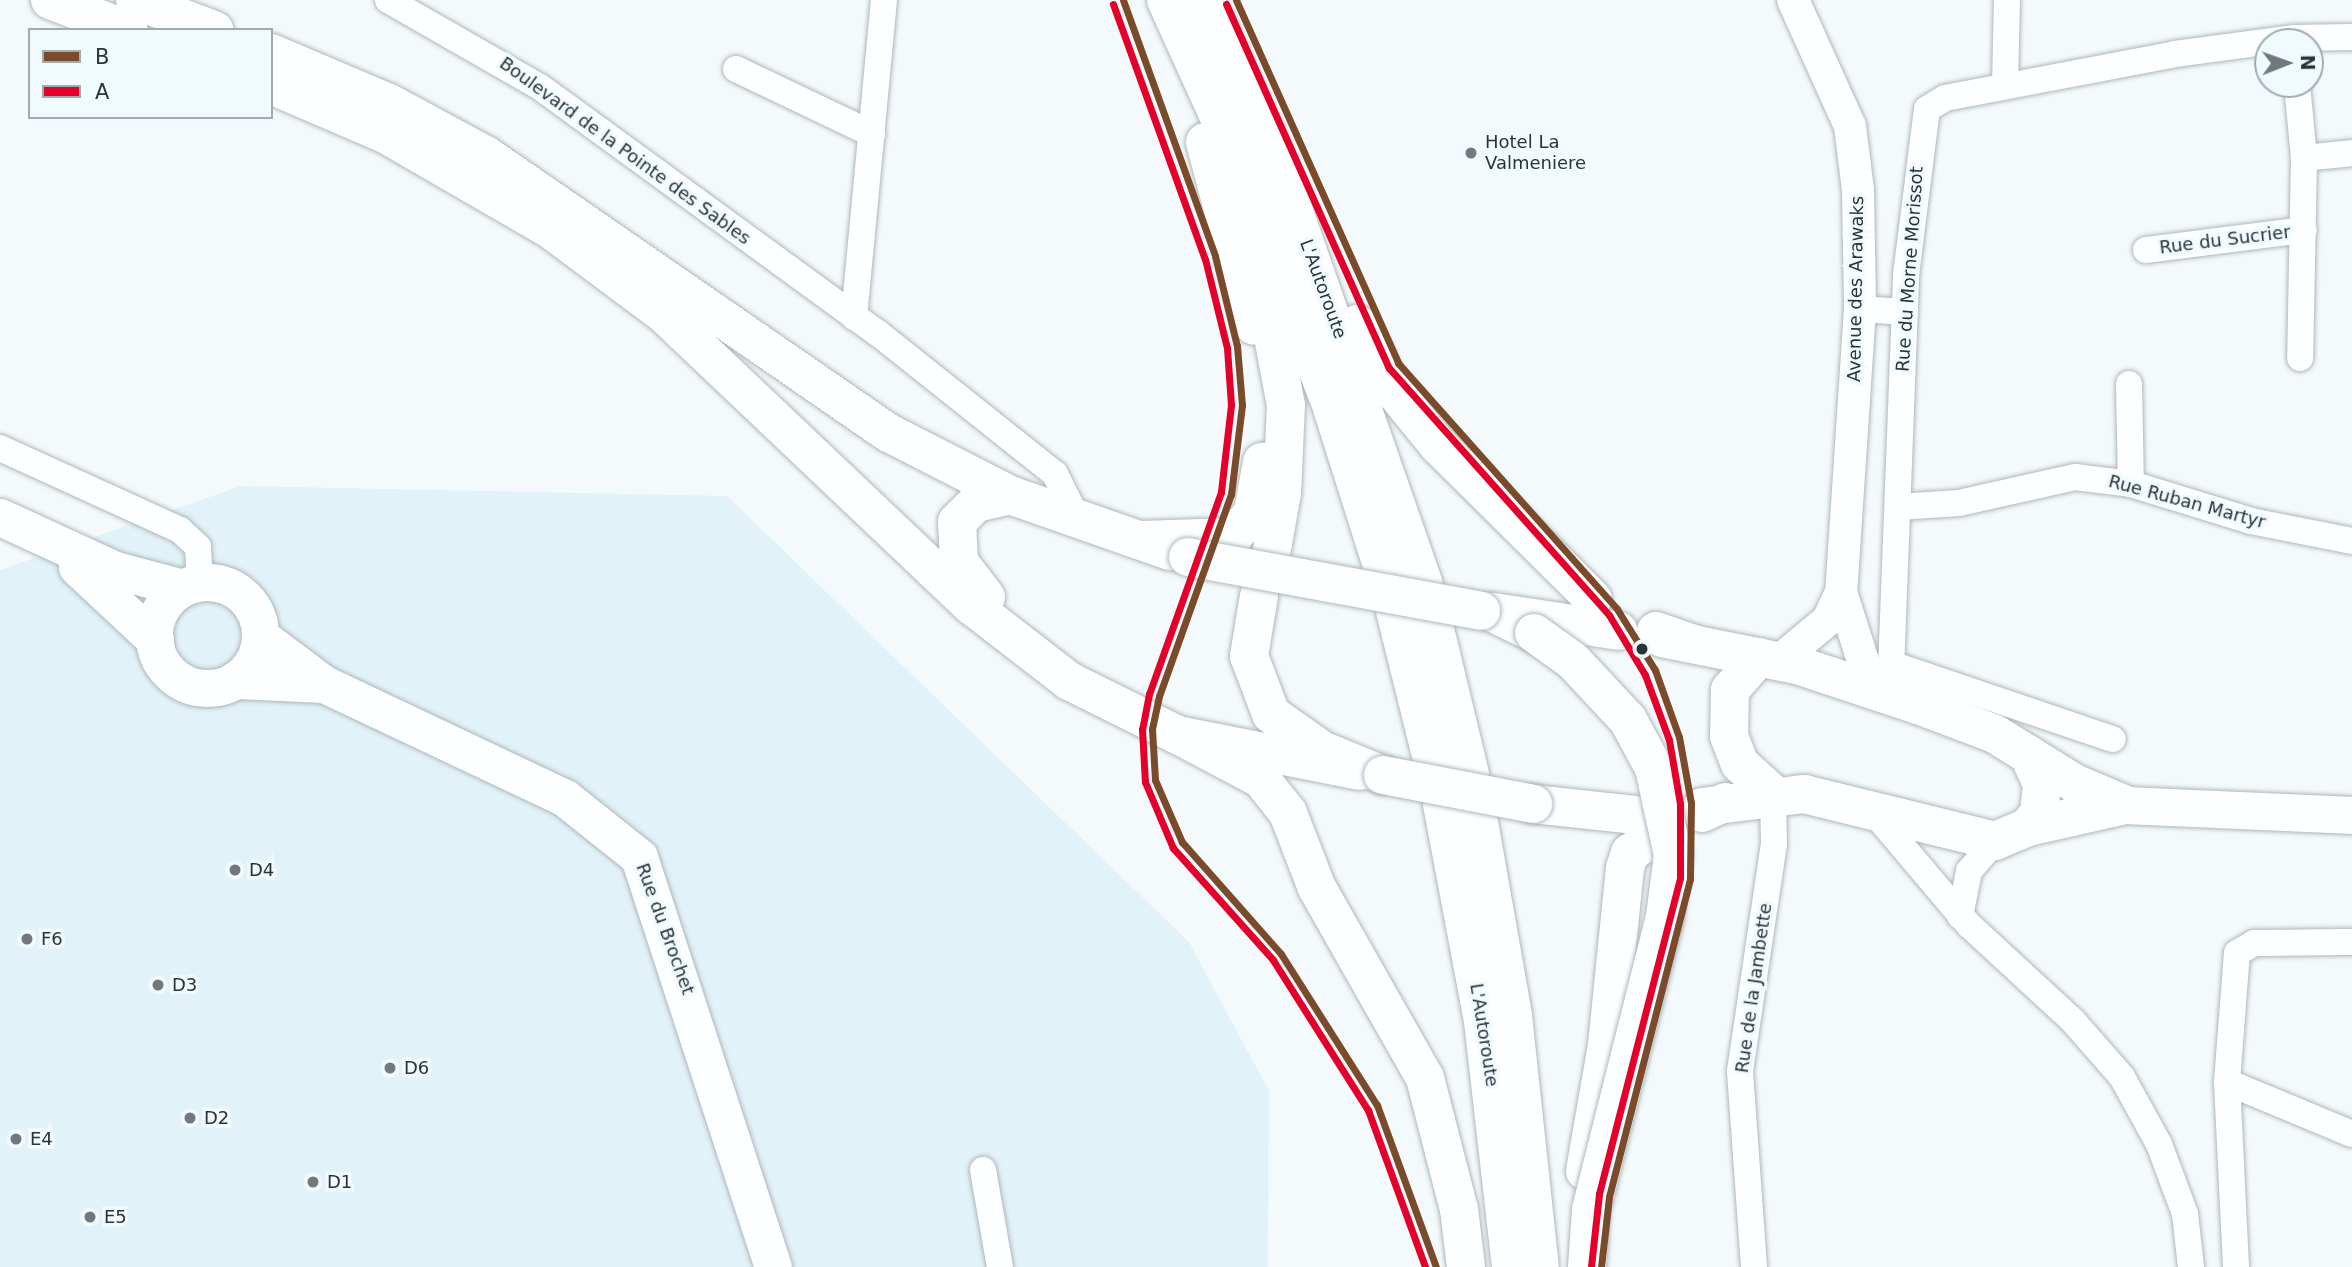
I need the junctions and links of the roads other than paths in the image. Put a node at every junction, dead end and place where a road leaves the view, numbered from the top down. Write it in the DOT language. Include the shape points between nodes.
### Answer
graph roads {
  1 [pos="50,0"];
  2 [pos="135,0"];
  3 [pos="388,0"];
  4 [pos="884,0"];
  5 [pos="1149,0"];
  6 [pos="1166,0"];
  7 [pos="1205,0"];
  8 [pos="1793,0"];
  9 [pos="2007,0"];
  10 [pos="123,28"];
  11 [pos="209,28"];
  12 [pos="2352,37"];
  13 [pos="2324,38"];
  14 [pos="2254,46"];
  15 [pos="273,54"];
  16 [pos="736,69"];
  17 [pos="273,86"];
  18 [pos="2005,86"];
  19 [pos="2298,98"];
  20 [pos="872,134"];
  21 [pos="1205,142"];
  22 [pos="2352,153"];
  23 [pos="2304,158"];
  24 [pos="1276,160"];
  25 [pos="2304,230"];
  26 [pos="2146,250"];
  27 [pos="1860,309"];
  28 [pos="1905,312"];
  29 [pos="854,317"];
  30 [pos="2300,358"];
  31 [pos="2129,384"];
  32 [pos="0,448"];
  33 [pos="2131,484"];
  34 [pos="1010,495"];
  35 [pos="1898,507"];
  36 [pos="0,517"];
  37 [pos="1079,522"];
  38 [pos="0,530"];
  39 [pos="2352,541"];
  40 [pos="1191,549"];
  41 [pos="1272,549"];
  42 [pos="79,561"];
  43 [pos="192,585"];
  44 [pos="1841,592"];
  45 [pos="1259,596"];
  46 [pos="1594,599"];
  47 [pos="1486,611"];
  48 [pos="1619,631"];
  49 [pos="260,636"];
  50 [pos="1671,638"];
  51 [pos="155,640"];
  52 [pos="1769,658"];
  53 [pos="1036,659"];
  54 [pos="236,680"];
  55 [pos="1884,683"];
  56 [pos="324,684"];
  57 [pos="1178,735"];
  58 [pos="2113,739"];
  59 [pos="2028,754"];
  60 [pos="1383,775"];
  61 [pos="1456,789"];
  62 [pos="1773,794"];
  63 [pos="2126,805"];
  64 [pos="1710,807"];
  65 [pos="1871,809"];
  66 [pos="2352,815"];
  67 [pos="2011,834"];
  68 [pos="1960,916"];
  69 [pos="2352,942"];
  70 [pos="2227,1082"];
  71 [pos="2352,1134"];
  72 [pos="983,1170"];
  73 [pos="773,1267"];
  74 [pos="1000,1267"];
  75 [pos="1466,1267"];
  76 [pos="1511,1267"];
  77 [pos="1540,1267"];
  78 [pos="1578,1267"];
  79 [pos="1587,1267"];
  80 [pos="1754,1267"];
  81 [pos="2191,1267"];
  82 [pos="2236,1267"];
  1 -- 10 [label="main road"];
  2 -- 11 [label="main road"];
  3 -- 29 [label="street, Boulevard de la Pointe des Sables" via="540,87"];
  4 -- 20 [label="street"];
  5 -- 21 [label="main road"];
  6 -- 61 [label="main road, L'Autoroute" via="1225,130 1332,408"];
  7 -- 24 [label="main road, L'Autoroute"];
  8 -- 27 [label="street, Avenue des Arawaks" via="1850,126"];
  9 -- 18 [label="street"];
  12 -- 13 [label="street, Rue du Morne Morissot"];
  14 -- 18 [label="street, Rue du Morne Morissot"];
  15 -- 34 [label="main road" via="389,103 487,156 889,433"];
  16 -- 20 [label="street"];
  17 -- 53 [label="main road" via="473,181 622,283 740,381 972,607"];
  18 -- 28 [label="street, Rue du Morne Morissot" via="1945,98 1923,115"];
  19 -- 23 [label="street, Rue du Sucrier"];
  20 -- 29 [label="street"];
  21 -- 40 [label="main road" via="1254,323 1263,402 1261,485 1240,532"];
  21 -- 41 [label="main road" via="1262,282 1283,367 1286,454"];
  22 -- 23 [label="street"];
  23 -- 25 [label="street, Rue du Sucrier"];
  24 -- 46 [label="main road" via="1390,386 1473,482"];
  24 -- 61 [label="main road, L'Autoroute" via="1428,601"];
  25 -- 26 [label="street, Rue du Sucrier"];
  25 -- 30 [label="street, Rue du Sucrier"];
  27 -- 28 [label="street"];
  27 -- 44 [label="street, Avenue des Arawaks"];
  28 -- 35 [label="street, Rue du Morne Morissot"];
  29 -- 37 [label="street, Boulevard de la Pointe des Sables" via="1029,450 1062,482"];
  31 -- 33 [label="street"];
  32 -- 43 [label="street" via="180,530 198,547"];
  33 -- 35 [label="street, Rue Ruban Martyr" via="2075,477 1959,503"];
  33 -- 39 [label="street, Rue Ruban Martyr" via="2251,521"];
  34 -- 37 [label="main road"];
  34 -- 53 [label="main road" via="965,509 957,522 956,550 968,576"];
  35 -- 55 [label="street, Rue du Morne Morissot"];
  36 -- 42 [label="main road"];
  37 -- 40 [label="main road"];
  38 -- 42 [label="main road"];
  40 -- 47 [label="main road, bridge" via="1320,582"];
  42 -- 43 [label="main road"];
  42 -- 51 [label="main road"];
  43 -- 49 [label="main road" via="218,583 243,596"];
  43 -- 51 [label="main road" via="161,609"];
  44 -- 52 [label="street, Avenue des Arawaks" via="1828,620"];
  44 -- 55 [label="street, Avenue des Arawaks"];
  45 -- 60 [label="main road" via="1250,656 1272,714 1322,750"];
  47 -- 48 [label="main road"];
  47 -- 79 [label="main road, bridge" via="1534,633 1573,660 1628,720 1654,768 1673,855 1665,917 1591,1210"];
  49 -- 54 [label="main road" via="257,653"];
  49 -- 56 [label="main road, Rue du Brochet"];
  50 -- 52 [label="main road"];
  51 -- 54 [label="main road" via="165,668 189,685 218,687"];
  52 -- 55 [label="main road"];
  52 -- 62 [label="main road" via="1739,674 1726,713 1740,764"];
  53 -- 57 [label="main road"];
  54 -- 56 [label="main road, Rue du Brochet"];
  55 -- 58 [label="street"];
  55 -- 59 [label="main road" via="1996,734"];
  56 -- 73 [label="main road, Rue du Brochet" via="565,799 639,857"];
  57 -- 60 [label="main road"];
  57 -- 75 [label="main road" via="1261,779 1288,813 1317,888 1425,1078 1460,1209"];
  59 -- 63 [label="main road"];
  59 -- 67 [label="main road" via="2040,776 2043,801"];
  60 -- 78 [label="main road, bridge" via="1657,826 1630,853 1625,868 1607,1045 1577,1214"];
  61 -- 76 [label="main road, L'Autoroute"];
  61 -- 77 [label="main road, L'Autoroute" via="1513,1016"];
  62 -- 64 [label="main road"];
  62 -- 65 [label="main road" via="1828,797"];
  62 -- 80 [label="street, Rue de la Jambette" via="1774,844 1741,1071"];
  63 -- 66 [label="main road"];
  63 -- 67 [label="main road"];
  65 -- 67 [label="main road"];
  65 -- 68 [label="street"];
  67 -- 68 [label="street" via="1969,871"];
  68 -- 81 [label="street" via="2122,1077 2159,1144 2180,1203"];
  69 -- 70 [label="street" via="2254,943 2238,953"];
  70 -- 71 [label="street"];
  70 -- 82 [label="street"];
  72 -- 74 [label="street"];
}
